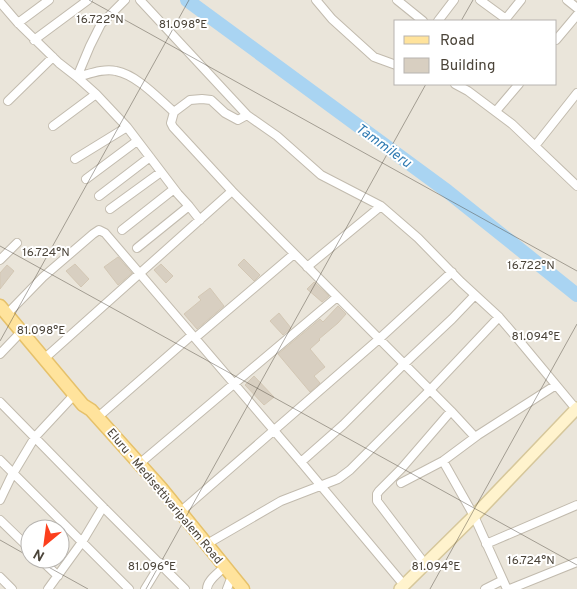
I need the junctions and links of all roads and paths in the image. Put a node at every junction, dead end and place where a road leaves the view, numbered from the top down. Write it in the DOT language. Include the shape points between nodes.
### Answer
graph roads {
  1 [pos="49,0"];
  2 [pos="88,0"];
  3 [pos="125,0"];
  4 [pos="140,0"];
  5 [pos="397,0"];
  6 [pos="454,0"];
  7 [pos="480,0"];
  8 [pos="521,0"];
  9 [pos="567,0"];
  10 [pos="320,1"];
  11 [pos="0,2"];
  12 [pos="577,8"];
  13 [pos="577,15"];
  14 [pos="422,20"];
  15 [pos="439,20"];
  16 [pos="505,20"];
  17 [pos="18,23"];
  18 [pos="557,39"];
  19 [pos="34,40"];
  20 [pos="53,57"];
  21 [pos="394,64"];
  22 [pos="77,77"];
  23 [pos="457,85"];
  24 [pos="518,85"];
  25 [pos="577,93"];
  26 [pos="96,94"];
  27 [pos="8,101"];
  28 [pos="496,111"];
  29 [pos="174,112"];
  30 [pos="246,115"];
  31 [pos="53,126"];
  32 [pos="127,128"];
  33 [pos="137,141"];
  34 [pos="535,146"];
  35 [pos="150,157"];
  36 [pos="75,159"];
  37 [pos="161,172"];
  38 [pos="577,172"];
  39 [pos="86,179"];
  40 [pos="571,180"];
  41 [pos="577,186"];
  42 [pos="174,189"];
  43 [pos="232,192"];
  44 [pos="99,196"];
  45 [pos="189,206"];
  46 [pos="381,206"];
  47 [pos="110,209"];
  48 [pos="200,220"];
  49 [pos="122,230"];
  50 [pos="17,243"];
  51 [pos="137,248"];
  52 [pos="294,254"];
  53 [pos="0,260"];
  54 [pos="307,267"];
  55 [pos="452,272"];
  56 [pos="140,274"];
  57 [pos="475,295"];
  58 [pos="337,297"];
  59 [pos="3,310"];
  60 [pos="499,317"];
  61 [pos="22,331"];
  62 [pos="194,337"];
  63 [pos="379,339"];
  64 [pos="0,354"];
  65 [pos="45,358"];
  66 [pos="404,364"];
  67 [pos="234,384"];
  68 [pos="556,385"];
  69 [pos="430,390"];
  70 [pos="75,394"];
  71 [pos="0,402"];
  72 [pos="576,408"];
  73 [pos="451,411"];
  74 [pos="98,417"];
  75 [pos="273,431"];
  76 [pos="35,437"];
  77 [pos="475,437"];
  78 [pos="0,460"];
  79 [pos="444,461"];
  80 [pos="301,462"];
  81 [pos="139,464"];
  82 [pos="14,474"];
  83 [pos="402,483"];
  84 [pos="320,486"];
  85 [pos="0,500"];
  86 [pos="577,505"];
  87 [pos="103,507"];
  88 [pos="180,512"];
  89 [pos="474,516"];
  90 [pos="0,520"];
  91 [pos="20,539"];
  92 [pos="82,542"];
  93 [pos="207,544"];
  94 [pos="486,544"];
  95 [pos="577,562"];
  96 [pos="161,564"];
  97 [pos="425,564"];
  98 [pos="51,569"];
  99 [pos="229,571"];
  100 [pos="58,576"];
  101 [pos="0,577"];
  102 [pos="503,580"];
  103 [pos="402,587"];
  104 [pos="205,588"];
  105 [pos="12,589"];
  106 [pos="48,589"];
  107 [pos="129,589"];
  108 [pos="145,589"];
  109 [pos="185,589"];
  110 [pos="227,589"];
  111 [pos="243,589"];
  112 [pos="485,589"];
  113 [pos="508,589"];
  1 -- 17 [label="street"];
  2 -- 19 [label="street"];
  3 -- 22 [label="street" via="101,24"];
  4 -- 30 [label="street"];
  5 -- 14 [label="street"];
  6 -- 15 [label="street"];
  7 -- 16 [label="street"];
  8 -- 16 [label="street"];
  9 -- 12 [label="street"];
  10 -- 21 [label="street" via="332,19 374,57"];
  11 -- 17 [label="street"];
  13 -- 18 [label="street"];
  17 -- 19 [label="street"];
  19 -- 20 [label="street"];
  20 -- 22 [label="street"];
  20 -- 27 [label="street"];
  22 -- 26 [label="street"];
  22 -- 29 [label="street" via="116,70 131,76"];
  23 -- 28 [label="street"];
  24 -- 28 [label="street"];
  25 -- 34 [label="street"];
  26 -- 31 [label="street"];
  26 -- 32 [label="street"];
  28 -- 34 [label="street"];
  29 -- 30 [label="street" via="190,100 202,98 211,100 238,120"];
  29 -- 43 [label="street" via="171,123"];
  30 -- 46 [label="street" via="277,136 321,175"];
  32 -- 33 [label="street"];
  32 -- 36 [label="street"];
  33 -- 35 [label="street"];
  33 -- 39 [label="street"];
  34 -- 40 [label="street"];
  35 -- 37 [label="street"];
  35 -- 44 [label="street"];
  37 -- 42 [label="street"];
  37 -- 47 [label="street"];
  38 -- 40 [label="street"];
  40 -- 41 [label="street"];
  42 -- 45 [label="street"];
  42 -- 49 [label="street"];
  43 -- 48 [label="street"];
  43 -- 52 [label="street"];
  45 -- 48 [label="street"];
  45 -- 51 [label="street"];
  46 -- 54 [label="street"];
  46 -- 55 [label="street"];
  48 -- 56 [label="street"];
  50 -- 53 [label="street"];
  52 -- 54 [label="street"];
  52 -- 62 [label="street"];
  54 -- 58 [label="street"];
  55 -- 57 [label="street"];
  55 -- 63 [label="street"];
  56 -- 59 [label="street" via="106,233 99,230"];
  56 -- 62 [label="street"];
  56 -- 65 [label="street"];
  57 -- 60 [label="street"];
  57 -- 66 [label="street"];
  58 -- 63 [label="street"];
  58 -- 67 [label="street"];
  59 -- 61 [label="main road, Eluru - Medisettivaripalem Road"];
  60 -- 68 [label="street"];
  60 -- 69 [label="street"];
  61 -- 64 [label="street"];
  61 -- 65 [label="main road, Eluru - Medisettivaripalem Road"];
  62 -- 67 [label="street"];
  62 -- 74 [label="street"];
  63 -- 66 [label="street"];
  63 -- 75 [label="street"];
  65 -- 70 [label="main road, Eluru - Medisettivaripalem Road"];
  66 -- 69 [label="street"];
  66 -- 80 [label="street"];
  67 -- 75 [label="street"];
  67 -- 81 [label="street"];
  68 -- 72 [label="street"];
  68 -- 77 [label="street"];
  69 -- 73 [label="street"];
  69 -- 84 [label="street" via="350,470"];
  70 -- 74 [label="main road, Eluru - Medisettivaripalem Road"];
  70 -- 76 [label="street"];
  71 -- 76 [label="street"];
  72 -- 89 [label="main road"];
  73 -- 77 [label="street"];
  73 -- 97 [label="street" via="377,494 377,501"];
  74 -- 81 [label="main road, Eluru - Medisettivaripalem Road"];
  75 -- 80 [label="street"];
  75 -- 88 [label="street"];
  76 -- 82 [label="street"];
  76 -- 87 [label="street"];
  77 -- 79 [label="street"];
  78 -- 82 [label="street"];
  79 -- 83 [label="street"];
  79 -- 89 [label="street"];
  80 -- 84 [label="street"];
  81 -- 88 [label="main road, Eluru - Medisettivaripalem Road"];
  82 -- 85 [label="street"];
  82 -- 92 [label="street"];
  84 -- 93 [label="street" via="281,501"];
  84 -- 103 [label="street"];
  86 -- 94 [label="street"];
  87 -- 92 [label="street"];
  87 -- 96 [label="street"];
  88 -- 93 [label="main road, Eluru - Medisettivaripalem Road"];
  89 -- 94 [label="street"];
  89 -- 97 [label="main road"];
  90 -- 91 [label="street"];
  92 -- 100 [label="street"];
  92 -- 107 [label="street"];
  93 -- 99 [label="main road, Eluru - Medisettivaripalem Road"];
  94 -- 102 [label="street"];
  95 -- 113 [label="street"];
  96 -- 108 [label="street"];
  96 -- 109 [label="street"];
  97 -- 103 [label="main road"];
  98 -- 100 [label="street"];
  99 -- 104 [label="street"];
  99 -- 110 [label="street"];
  99 -- 111 [label="main road, Eluru - Medisettivaripalem Road"];
  100 -- 106 [label="street"];
  101 -- 105 [label="street"];
  102 -- 112 [label="street"];
  102 -- 113 [label="street"];
}
